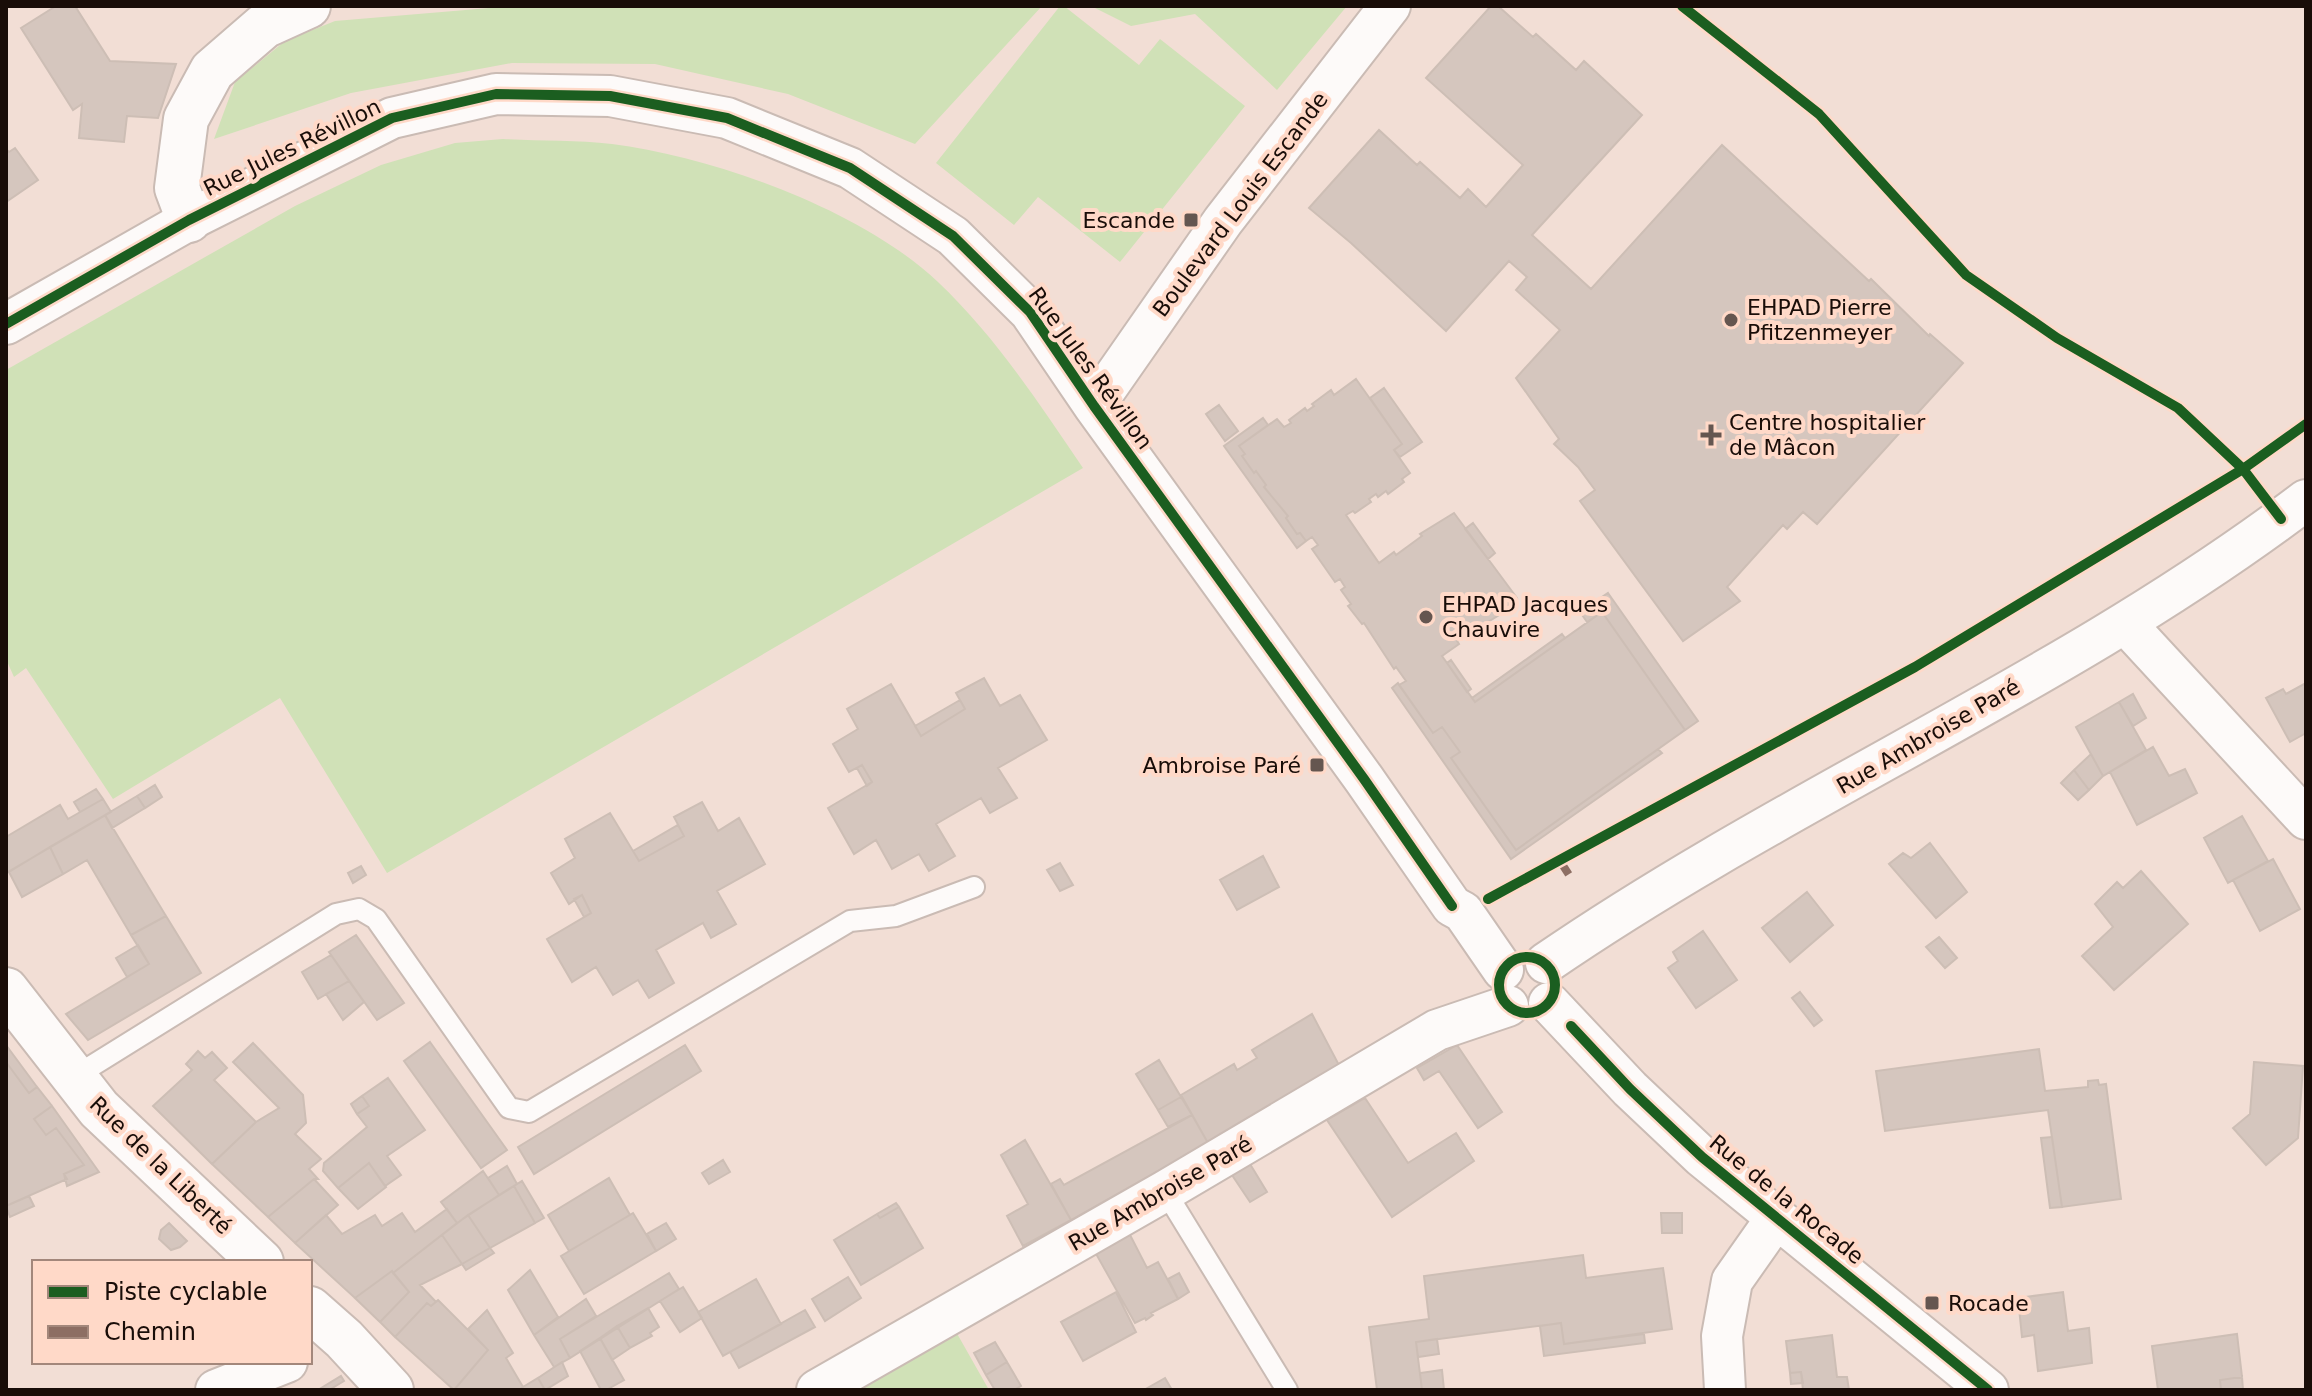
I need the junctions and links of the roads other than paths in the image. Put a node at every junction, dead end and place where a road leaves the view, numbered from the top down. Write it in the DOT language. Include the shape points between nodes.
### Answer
graph roads {
  1 [pos="308,6"];
  2 [pos="1390,6"];
  3 [pos="189,220"];
  4 [pos="6,324"];
  5 [pos="1094,406"];
  6 [pos="2306,500"];
  7 [pos="2125,623"];
  8 [pos="2306,819"];
  9 [pos="974,887"];
  10 [pos="1546,963"];
  11 [pos="1506,988"];
  12 [pos="6,990"];
  13 [pos="1549,1003"];
  14 [pos="74,1077"];
  15 [pos="1165,1191"];
  16 [pos="1777,1217"];
  17 [pos="259,1260"];
  18 [pos="312,1313"];
  19 [pos="327,1346"];
  20 [pos="282,1364"];
  21 [pos="216,1390"];
  22 [pos="391,1390"];
  23 [pos="817,1390"];
  24 [pos="1287,1390"];
  25 [pos="1725,1390"];
  26 [pos="1988,1390"];
  1 -- 3 [label="street" via="264,26 212,71 186,119 177,188"];
  2 -- 5 [label="street, Boulevard Louis Escande" via="1223,221"];
  3 -- 4 [label="street, Rue Jules Révillon"];
  3 -- 5 [label="street, Rue Jules Révillon" via="392,118 496,94 610,96 727,118 850,168 953,236 1030,312"];
  5 -- 11 [label="street, Rue Jules Révillon" via="1452,906 1463,912"];
  6 -- 7 [label="street, Rue Ambroise Paré"];
  7 -- 8 [label="street"];
  7 -- 10 [label="street, Rue Ambroise Paré" via="1739,842"];
  9 -- 14 [label="lane" via="896,916 850,921 529,1112 509,1108 376,919 359,909 336,914"];
  10 -- 11 [label="street" via="1515,959"];
  10 -- 13 [label="street" via="1556,987"];
  11 -- 13 [label="street" via="1515,1011 1532,1013"];
  11 -- 15 [label="street, Rue Ambroise Paré"];
  12 -- 14 [label="street, Rue de la Liberté"];
  13 -- 16 [label="street, Rue de la Rocade" via="1702,1157"];
  14 -- 17 [label="street, Rue de la Liberté" via="99,1109"];
  15 -- 23 [label="street, Rue Ambroise Paré"];
  15 -- 24 [label="lane"];
  16 -- 25 [label="street" via="1732,1281 1722,1336"];
  16 -- 26 [label="street, Rue de la Rocade"];
  18 -- 19 [label="street"];
  19 -- 22 [label="street"];
  20 -- 21 [label="street"];
}
